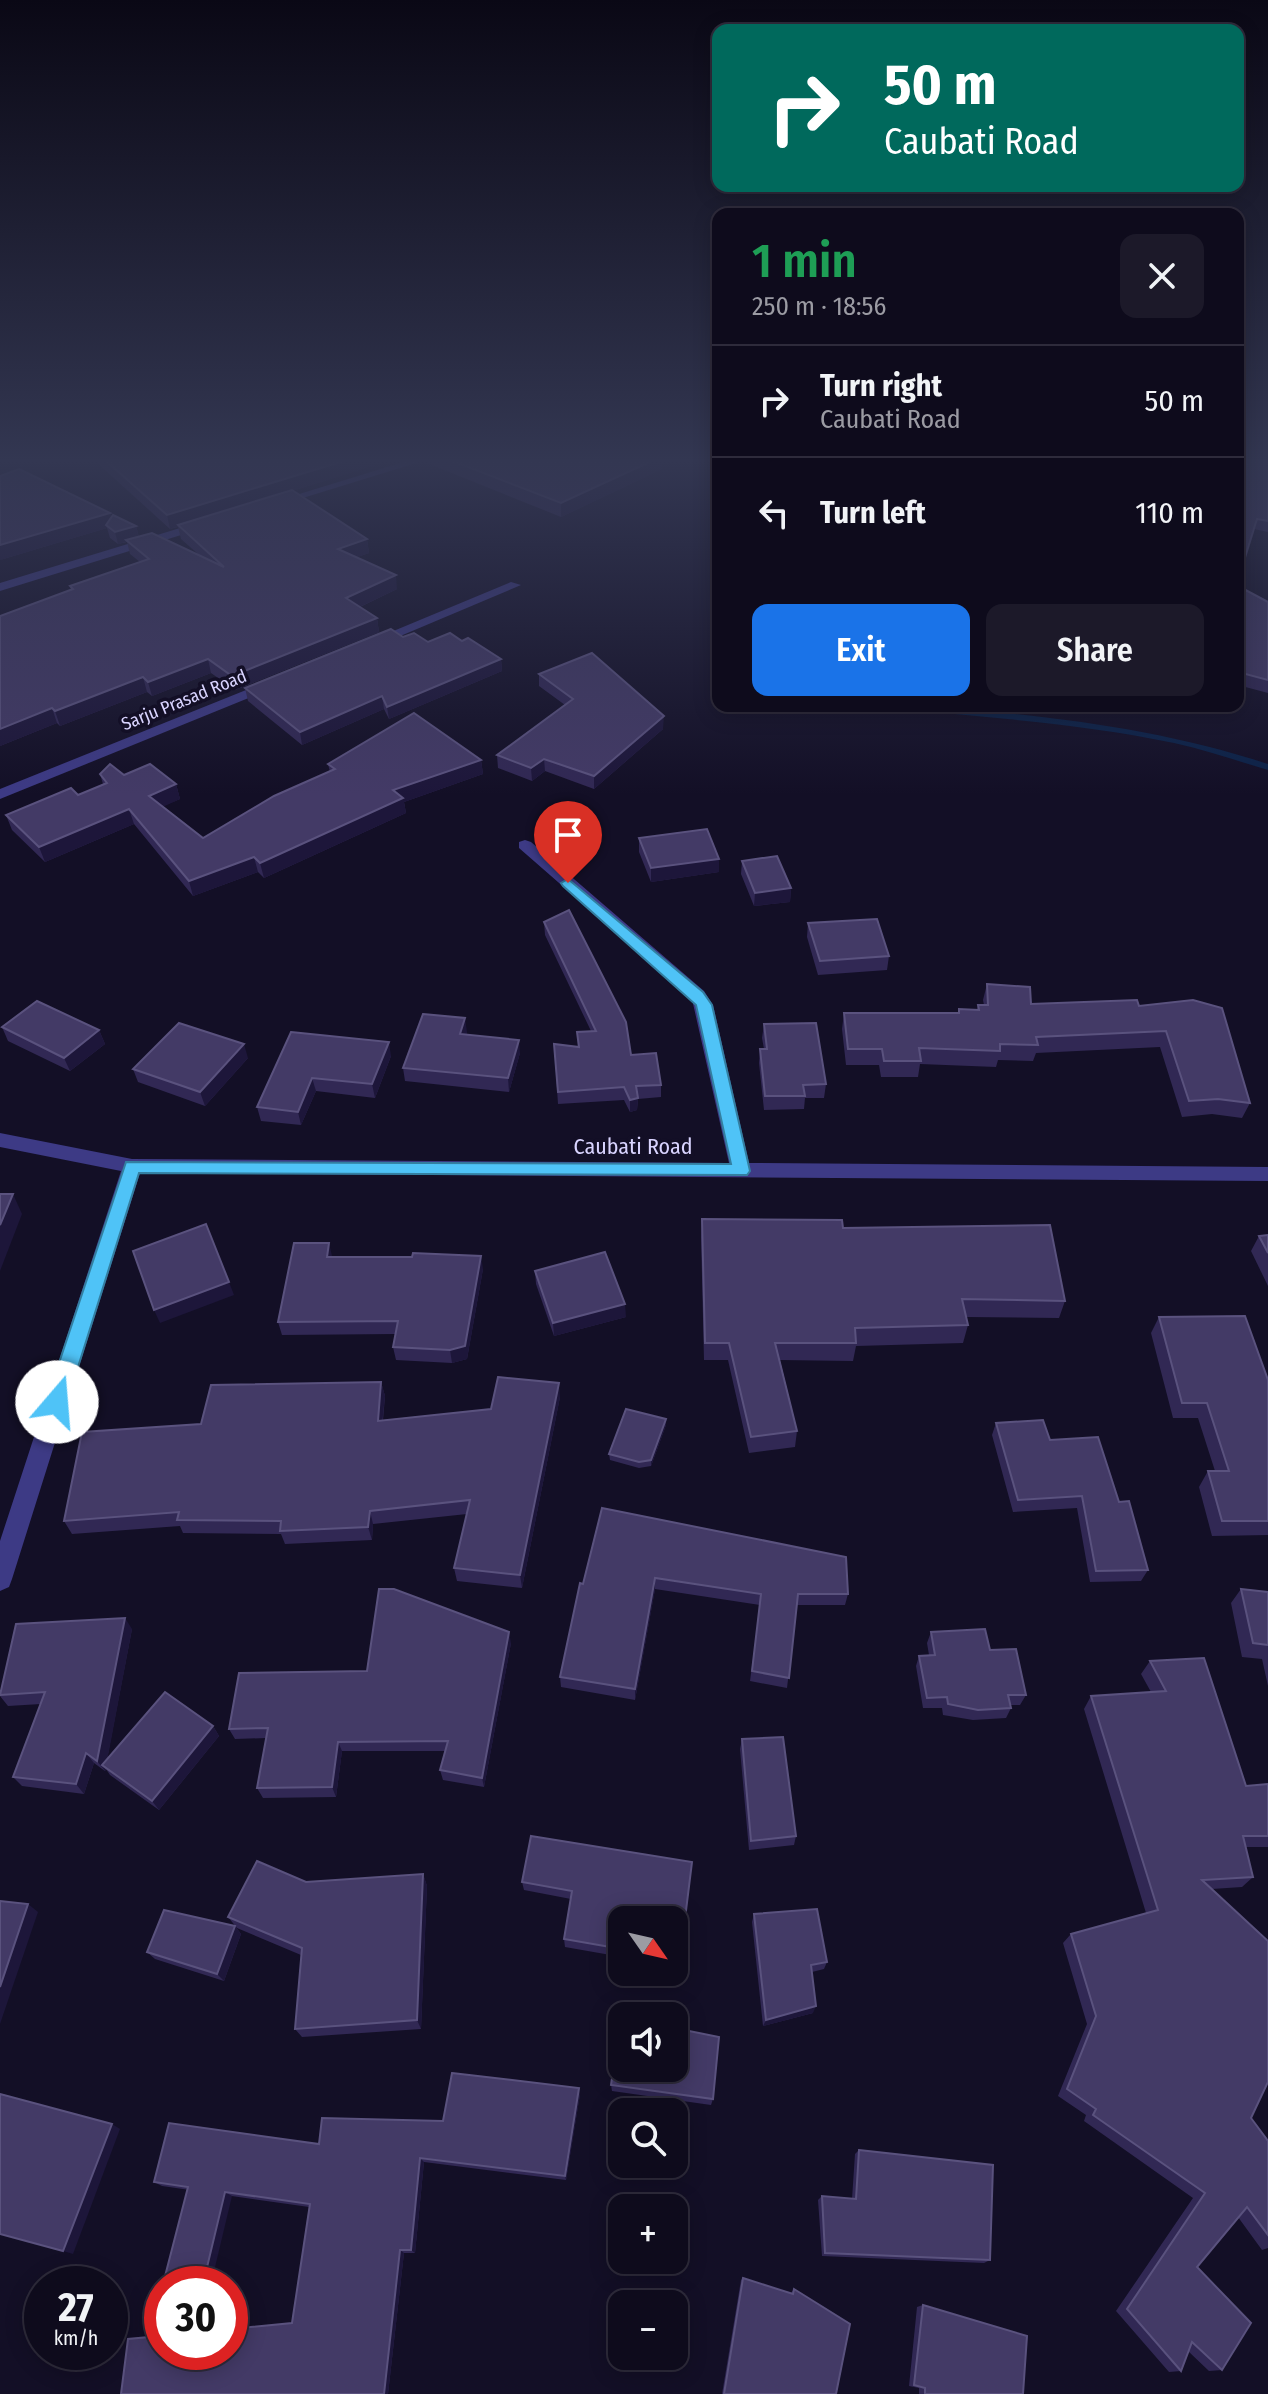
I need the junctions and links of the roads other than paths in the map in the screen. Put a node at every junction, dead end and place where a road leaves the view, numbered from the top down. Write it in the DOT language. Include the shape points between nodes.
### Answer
graph roads {
  1 [pos="50,572"];
  2 [pos="515,585"];
  3 [pos="0,587"];
  4 [pos="353,651"];
  5 [pos="279,681"];
  6 [pos="0,794"];
  7 [pos="525,845"];
  8 [pos="0,1140"];
  9 [pos="132,1166"];
  10 [pos="741,1171"];
  11 [pos="1268,1174"];
  12 [pos="0,1579"];
  1 -- 3 [label="street"];
  2 -- 4 [label="street"];
  5 -- 6 [label="street, Sarju Prasad Road"];
  7 -- 10 [label="street" via="698,995"];
  8 -- 9 [label="street, Caubati Road"];
  9 -- 10 [label="street, Caubati Road"];
  9 -- 12 [label="street"];
  10 -- 11 [label="street, Caubati Road"];
}
